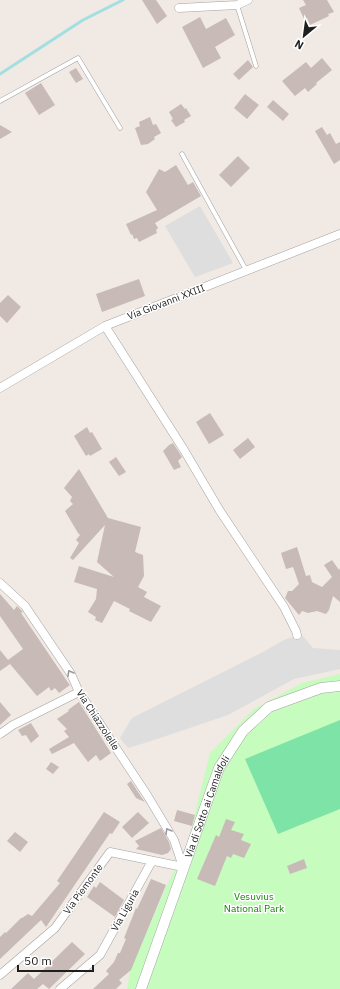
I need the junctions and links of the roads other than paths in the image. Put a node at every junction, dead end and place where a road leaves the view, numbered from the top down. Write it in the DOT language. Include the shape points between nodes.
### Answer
graph roads {
  1 [pos="248,0"];
  2 [pos="237,5"];
  3 [pos="179,8"];
  4 [pos="256,66"];
  5 [pos="0,101"];
  6 [pos="120,128"];
  7 [pos="182,154"];
  8 [pos="340,234"];
  9 [pos="246,271"];
  10 [pos="105,326"];
  11 [pos="0,388"];
  12 [pos="0,583"];
  13 [pos="297,635"];
  14 [pos="340,686"];
  15 [pos="79,692"];
  16 [pos="0,734"];
  17 [pos="152,861"];
  18 [pos="183,867"];
  19 [pos="0,976"];
  20 [pos="60,989"];
  21 [pos="141,989"];
  1 -- 2 [label="street"];
  2 -- 3 [label="street"];
  2 -- 4 [label="lane"];
  5 -- 6 [label="lane" via="78,58"];
  7 -- 9 [label="lane"];
  8 -- 9 [label="street, Via Giovanni XXIII"];
  9 -- 10 [label="street, Via Giovanni XXIII"];
  10 -- 11 [label="street, Via Giovanni XXIII"];
  10 -- 13 [label="street" via="220,511 284,607"];
  15 -- 12 [label="street, Via Chiazzolelle, one-way" via="71,674 26,606"];
  14 -- 18 [label="street, Via di Sotto ai Camaldoli" via="321,688 269,707 243,731 219,768"];
  15 -- 16 [label="street"];
  18 -- 15 [label="street, Via Chiazzolelle, one-way" via="174,840"];
  17 -- 18 [label="street, Via Piemonte"];
  17 -- 19 [label="street, Via Piemonte" via="110,852 55,928"];
  17 -- 20 [label="street, Via Liguria" via="100,955"];
  18 -- 21 [label="street, Via di Sotto ai Camaldoli"];
}
